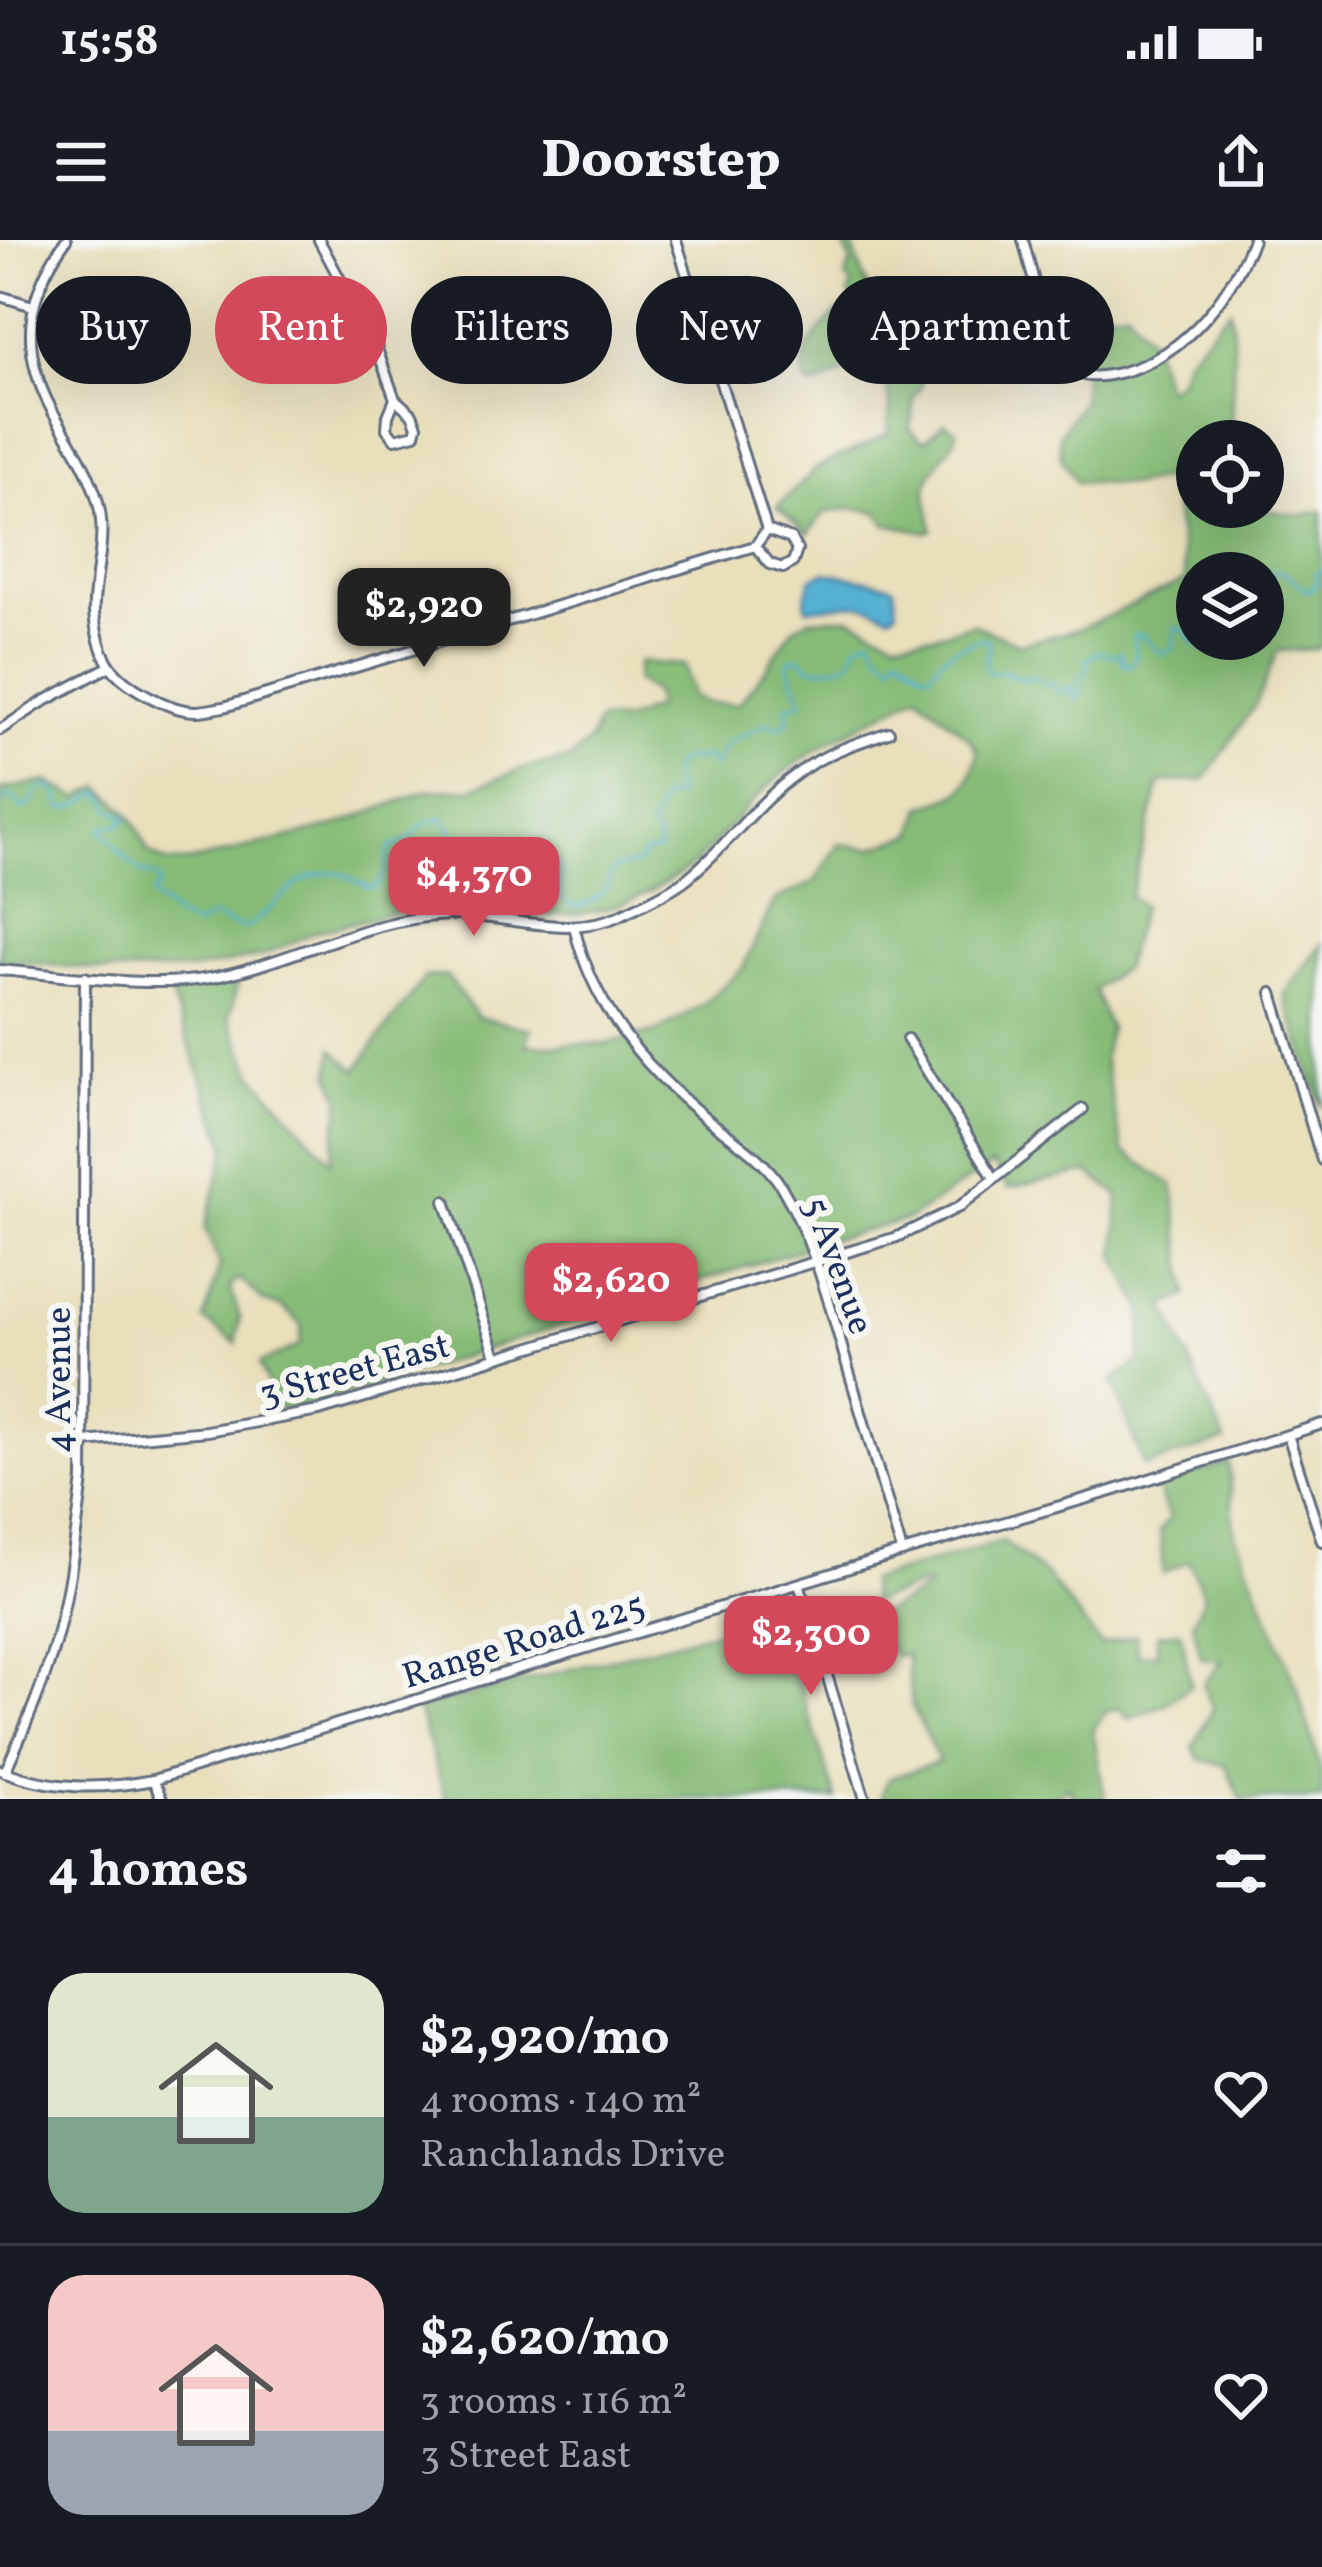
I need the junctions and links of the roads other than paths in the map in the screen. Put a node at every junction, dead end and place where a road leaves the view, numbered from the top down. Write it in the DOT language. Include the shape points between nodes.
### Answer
graph roads {
  1 [pos="66,240"];
  2 [pos="320,240"];
  3 [pos="676,240"];
  4 [pos="1023,240"];
  5 [pos="1253,240"];
  6 [pos="0,296"];
  7 [pos="33,306"];
  8 [pos="394,399"];
  9 [pos="767,530"];
  10 [pos="754,546"];
  11 [pos="110,666"];
  12 [pos="0,730"];
  13 [pos="889,731"];
  14 [pos="574,926"];
  15 [pos="0,970"];
  16 [pos="85,977"];
  17 [pos="1272,993"];
  18 [pos="908,1039"];
  19 [pos="1084,1109"];
  20 [pos="1322,1160"];
  21 [pos="994,1178"];
  22 [pos="445,1201"];
  23 [pos="817,1262"];
  24 [pos="496,1356"];
  25 [pos="1322,1424"];
  26 [pos="1288,1435"];
  27 [pos="85,1442"];
  28 [pos="1322,1541"];
  29 [pos="902,1552"];
  30 [pos="799,1583"];
  31 [pos="3,1771"];
  32 [pos="153,1780"];
  33 [pos="162,1799"];
  34 [pos="865,1799"];
  1 -- 7 [label="street"];
  2 -- 8 [label="street"];
  3 -- 9 [label="street"];
  4 -- 5 [label="street" via="1061,357 1086,377 1137,367 1178,344 1224,295"];
  6 -- 7 [label="street"];
  7 -- 11 [label="street" via="38,382 91,477 99,508 93,605"];
  8 -- 8 [label="street" via="387,430 395,439 415,434 412,415"];
  9 -- 10 [label="street"];
  9 -- 10 [label="street" via="791,539 794,562 770,563"];
  10 -- 11 [label="street" via="224,707 194,711 161,702"];
  11 -- 12 [label="street"];
  13 -- 14 [label="street" via="799,772 669,891"];
  14 -- 16 [label="street" via="449,915 210,978"];
  14 -- 23 [label="street, 5 Avenue" via="607,1010 635,1052 764,1165"];
  15 -- 16 [label="street"];
  16 -- 27 [label="street, 4 Avenue"];
  17 -- 20 [label="street"];
  18 -- 21 [label="street"];
  19 -- 21 [label="street, 3 Street East"];
  21 -- 23 [label="street, 3 Street East" via="946,1215"];
  22 -- 24 [label="street"];
  23 -- 24 [label="street, 3 Street East"];
  23 -- 29 [label="street, 5 Avenue"];
  24 -- 27 [label="street, 3 Street East" via="276,1420"];
  25 -- 26 [label="street, Range Road 225"];
  26 -- 28 [label="street"];
  26 -- 29 [label="street, Range Road 225"];
  27 -- 31 [label="street, 4 Avenue" via="55,1640"];
  29 -- 30 [label="street, Range Road 225"];
  30 -- 32 [label="street, Range Road 225"];
  30 -- 34 [label="street"];
  31 -- 32 [label="street, Range Road 225" via="83,1789"];
  32 -- 33 [label="street"];
}
